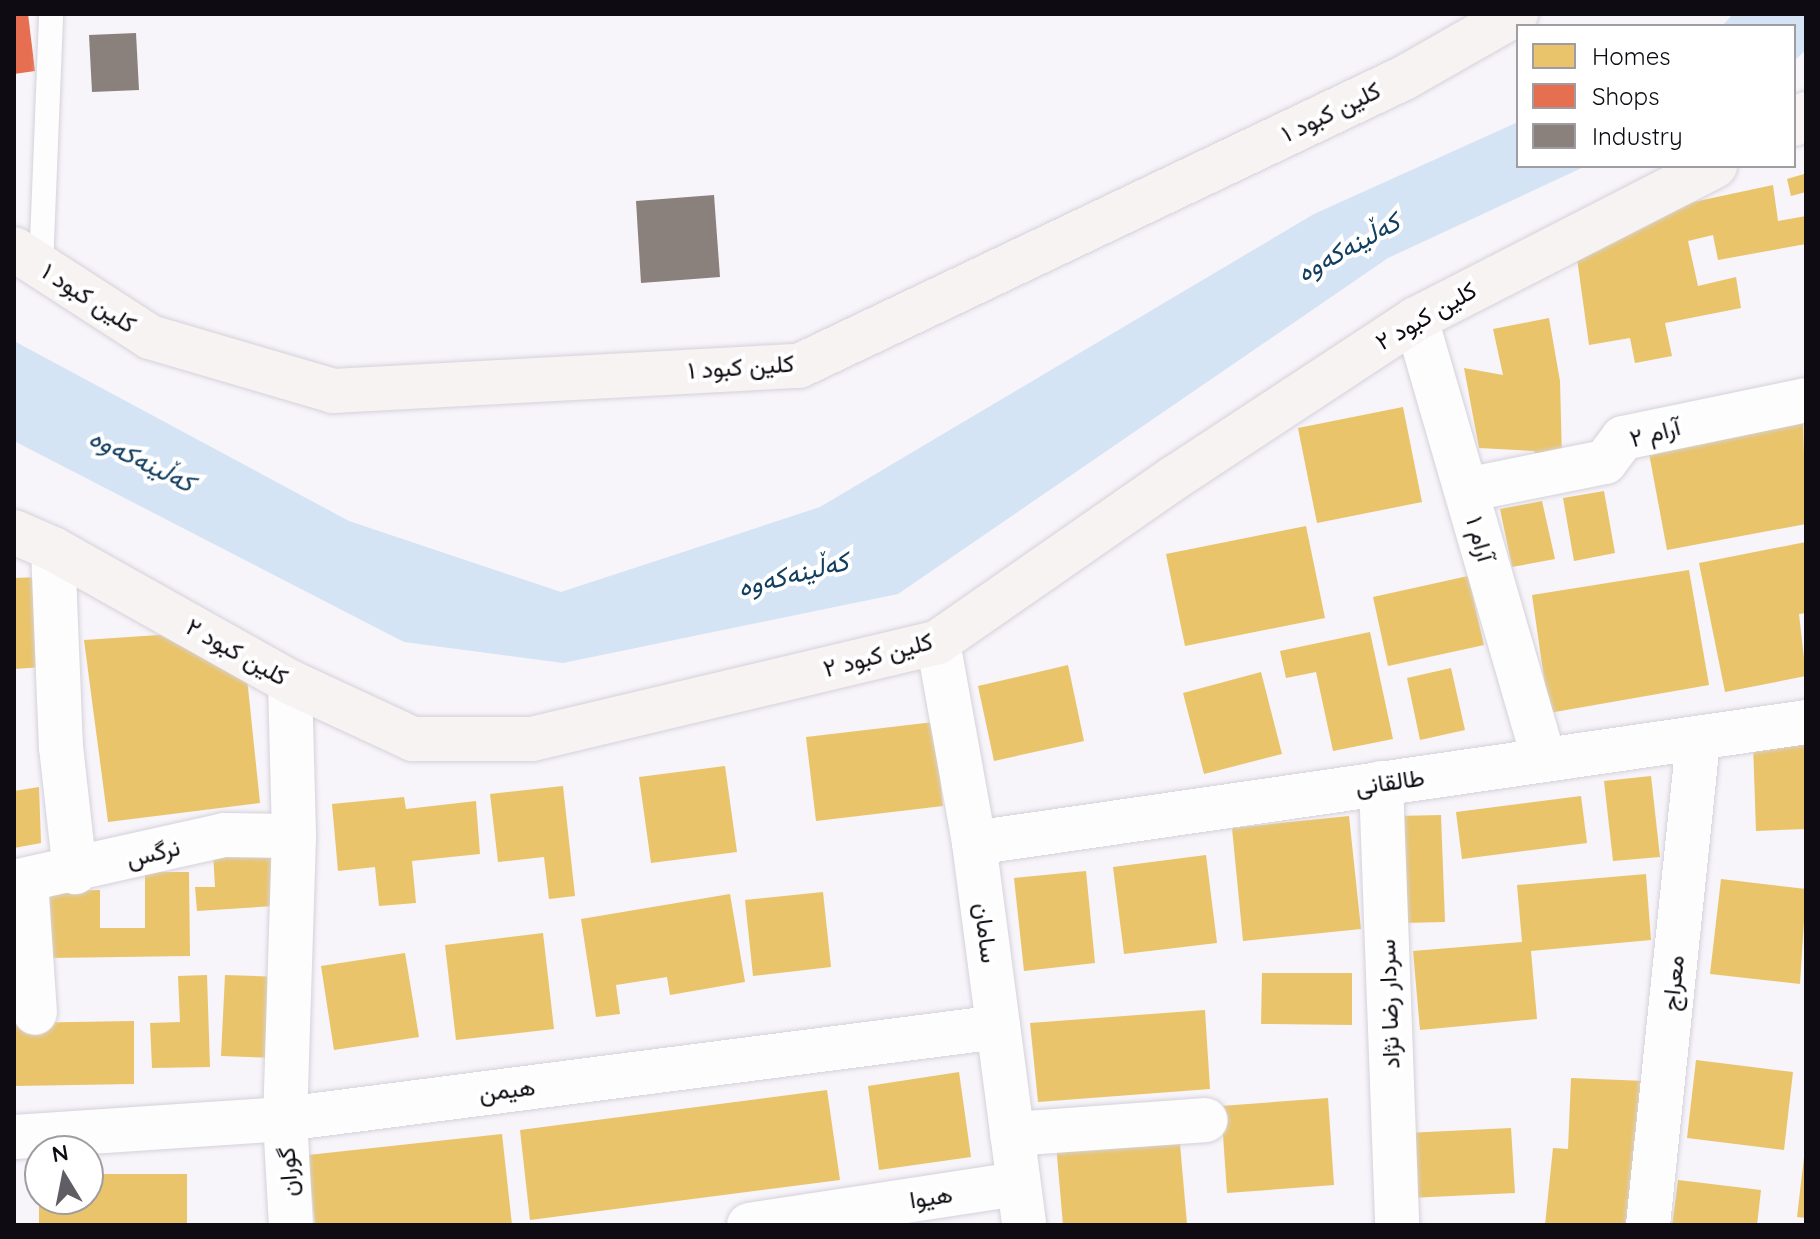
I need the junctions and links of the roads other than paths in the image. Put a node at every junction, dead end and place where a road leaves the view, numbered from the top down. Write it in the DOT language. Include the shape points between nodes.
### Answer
graph roads {
  1 [pos="51,14"];
  2 [pos="1516,14"];
  3 [pos="1711,168"];
  4 [pos="28,258"];
  5 [pos="1416,319"];
  6 [pos="1806,400"];
  7 [pos="1466,490"];
  8 [pos="34,540"];
  9 [pos="938,642"];
  10 [pos="290,682"];
  11 [pos="1806,722"];
  12 [pos="1698,741"];
  13 [pos="1544,760"];
  14 [pos="1381,783"];
  15 [pos="294,836"];
  16 [pos="974,843"];
  17 [pos="75,872"];
  18 [pos="20,881"];
  19 [pos="35,1013"];
  20 [pos="998,1027"];
  21 [pos="285,1119"];
  22 [pos="1205,1120"];
  23 [pos="1012,1134"];
  24 [pos="14,1137"];
  25 [pos="1021,1204"];
  26 [pos="291,1225"];
  27 [pos="749,1225"];
  28 [pos="1397,1225"];
  29 [pos="1648,1225"];
  1 -- 4 [label="lane"];
  2 -- 4 [label="street, کلین کبود ۱" via="1404,78 799,366 333,391 150,337"];
  3 -- 5 [label="street, کلین کبود ۲"];
  5 -- 7 [label="street, آرام ۱"];
  5 -- 9 [label="street, کلین کبود ۲"];
  6 -- 7 [label="street, آرام ۲" via="1623,438 1605,462"];
  7 -- 13 [label="street, آرام ۱"];
  8 -- 10 [label="street, کلین کبود ۲"];
  8 -- 17 [label="street"];
  9 -- 10 [label="street, کلین کبود ۲" via="532,739 413,739"];
  9 -- 16 [label="street, سامان"];
  10 -- 15 [label="street, گوران"];
  11 -- 12 [label="street, طالقانی"];
  12 -- 13 [label="street, طالقانی"];
  12 -- 29 [label="street, معراج"];
  13 -- 14 [label="street, طالقانی"];
  14 -- 16 [label="street, طالقانی"];
  14 -- 28 [label="street, سردار رضا نژاد"];
  15 -- 17 [label="street, نرگس" via="224,835"];
  15 -- 21 [label="street, گوران"];
  16 -- 20 [label="street, سامان"];
  17 -- 18 [label="street, نرگس"];
  18 -- 19 [label="street"];
  20 -- 21 [label="street, هیمن"];
  20 -- 23 [label="street, سامان"];
  21 -- 24 [label="street, هیمن"];
  21 -- 26 [label="street, گوران"];
  22 -- 23 [label="street"];
  23 -- 25 [label="street, سامان"];
  25 -- 27 [label="street, هیوا"];
}
